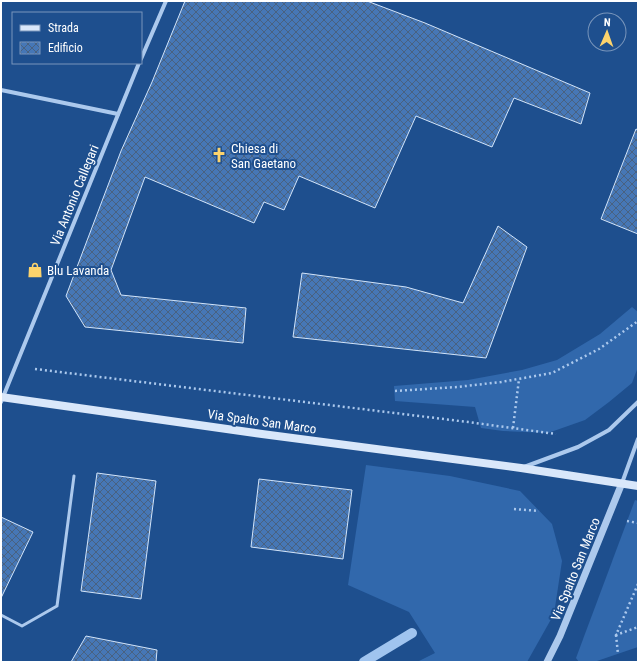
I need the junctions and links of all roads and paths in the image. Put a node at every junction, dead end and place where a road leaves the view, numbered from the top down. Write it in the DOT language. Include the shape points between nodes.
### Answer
graph roads {
  1 [pos="166,1"];
  2 [pos="142,57"];
  3 [pos="139,64"];
  4 [pos="1,90"];
  5 [pos="118,114"];
  6 [pos="638,321"];
  7 [pos="16,367"];
  8 [pos="519,379"];
  9 [pos="395,391"];
  10 [pos="2,399"];
  11 [pos="638,402"];
  12 [pos="513,428"];
  13 [pos="557,434"];
  14 [pos="638,438"];
  15 [pos="521,468"];
  16 [pos="74,476"];
  17 [pos="622,483"];
  18 [pos="638,486"];
  19 [pos="514,508"];
  20 [pos="540,511"];
  21 [pos="627,521"];
  22 [pos="638,523"];
  23 [pos="638,584"];
  24 [pos="1,615"];
  25 [pos="638,627"];
  26 [pos="616,635"];
  27 [pos="618,654"];
  28 [pos="547,662"];
  1 -- 2 [label="street"];
  3 -- 5 [label="street, Via Antonio Callegari"];
  4 -- 5 [label="street"];
  5 -- 7 [label="street, Via Antonio Callegari"];
  6 -- 8 [label="path" via="599,349 552,373"];
  7 -- 10 [label="street, Via Antonio Callegari"];
  7 -- 12 [label="path"];
  8 -- 9 [label="path"];
  8 -- 12 [label="path"];
  10 -- 15 [label="main road, Via Spalto San Marco"];
  11 -- 15 [label="street, Via Spalto San Marco" via="609,430 578,447"];
  12 -- 13 [label="path"];
  14 -- 17 [label="street, Via Spalto San Marco"];
  15 -- 17 [label="main road, Via Spalto San Marco"];
  16 -- 24 [label="lane" via="57,606 22,626"];
  17 -- 18 [label="main road, Via Spalto San Marco"];
  17 -- 28 [label="street, Via Spalto San Marco"];
  19 -- 20 [label="path"];
  21 -- 22 [label="path"];
  23 -- 26 [label="path"];
  25 -- 26 [label="path"];
  26 -- 27 [label="path"];
}
